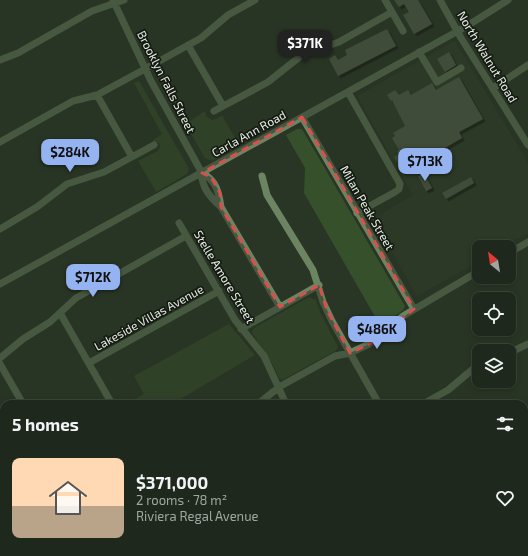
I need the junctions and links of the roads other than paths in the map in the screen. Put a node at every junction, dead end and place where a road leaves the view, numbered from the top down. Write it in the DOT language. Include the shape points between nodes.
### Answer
graph roads {
  1 [pos="124,0"];
  2 [pos="255,0"];
  3 [pos="385,0"];
  4 [pos="440,0"];
  5 [pos="508,0"];
  6 [pos="114,2"];
  7 [pos="392,12"];
  8 [pos="402,31"];
  9 [pos="457,31"];
  10 [pos="188,45"];
  11 [pos="419,52"];
  12 [pos="0,60"];
  13 [pos="528,66"];
  14 [pos="461,68"];
  15 [pos="145,69"];
  16 [pos="493,88"];
  17 [pos="348,92"];
  18 [pos="98,95"];
  19 [pos="223,106"];
  20 [pos="214,112"];
  21 [pos="302,117"];
  22 [pos="0,142"];
  23 [pos="528,143"];
  24 [pos="154,145"];
  25 [pos="132,157"];
  26 [pos="202,172"];
  27 [pos="262,176"];
  28 [pos="357,213"];
  29 [pos="179,223"];
  30 [pos="0,229"];
  31 [pos="186,236"];
  32 [pos="528,242"];
  33 [pos="516,249"];
  34 [pos="472,275"];
  35 [pos="0,284"];
  36 [pos="319,285"];
  37 [pos="219,292"];
  38 [pos="280,307"];
  39 [pos="414,309"];
  40 [pos="60,313"];
  41 [pos="241,329"];
  42 [pos="528,344"];
  43 [pos="516,350"];
  44 [pos="350,353"];
  45 [pos="0,358"];
  46 [pos="89,363"];
  47 [pos="0,364"];
  48 [pos="472,370"];
  49 [pos="279,387"];
  50 [pos="21,400"];
  51 [pos="110,400"];
  52 [pos="263,400"];
  53 [pos="284,400"];
  54 [pos="377,400"];
  55 [pos="430,400"];
  1 -- 6 [label="street"];
  2 -- 10 [label="street" via="228,15 201,38"];
  3 -- 7 [label="street"];
  4 -- 9 [label="street, North Walnut Road"];
  5 -- 9 [label="street, Carla Ann Road"];
  6 -- 12 [label="street"];
  6 -- 15 [label="street, Brooklyn Falls Street"];
  7 -- 8 [label="street"];
  7 -- 19 [label="street" via="339,42 302,55 268,82"];
  9 -- 11 [label="street, Carla Ann Road"];
  9 -- 16 [label="street, North Walnut Road"];
  10 -- 15 [label="street"];
  10 -- 19 [label="street"];
  11 -- 14 [label="street" via="436,82"];
  11 -- 17 [label="street, Carla Ann Road"];
  13 -- 16 [label="street"];
  15 -- 18 [label="street"];
  15 -- 26 [label="street, Brooklyn Falls Street"];
  16 -- 23 [label="street, North Walnut Road"];
  17 -- 21 [label="street, Carla Ann Road"];
  17 -- 28 [label="street" via="400,184 395,192"];
  18 -- 22 [label="street" via="73,101"];
  18 -- 25 [label="street"];
  19 -- 20 [label="street"];
  21 -- 26 [label="street, Carla Ann Road"];
  21 -- 28 [label="street, Milan Peak Street"];
  24 -- 25 [label="street"];
  25 -- 30 [label="street" via="104,172 67,184 37,207"];
  26 -- 35 [label="street, Carla Ann Road"];
  26 -- 38 [label="street, Brooklyn Falls Street" via="211,177 220,193 221,206"];
  27 -- 36 [label="street" via="267,195 313,270"];
  28 -- 39 [label="street, Milan Peak Street"];
  29 -- 31 [label="street, Stelle Amore Street"];
  31 -- 37 [label="street, Stelle Amore Street"];
  31 -- 40 [label="street" via="76,298"];
  32 -- 33 [label="street"];
  34 -- 39 [label="street"];
  36 -- 38 [label="street"];
  36 -- 44 [label="street" via="327,310"];
  37 -- 41 [label="street, Stelle Amore Street"];
  37 -- 46 [label="street, Lakeside Villas Avenue"];
  38 -- 41 [label="street"];
  39 -- 44 [label="street" via="394,322 369,344"];
  40 -- 45 [label="street"];
  40 -- 46 [label="street"];
  41 -- 49 [label="street, Stelle Amore Street" via="264,356"];
  42 -- 43 [label="street"];
  44 -- 49 [label="street" via="335,356"];
  44 -- 54 [label="street"];
  46 -- 51 [label="street"];
  47 -- 50 [label="street"];
  48 -- 55 [label="street" via="448,390"];
  49 -- 52 [label="street"];
  49 -- 53 [label="street, Stelle Amore Street"];
}
